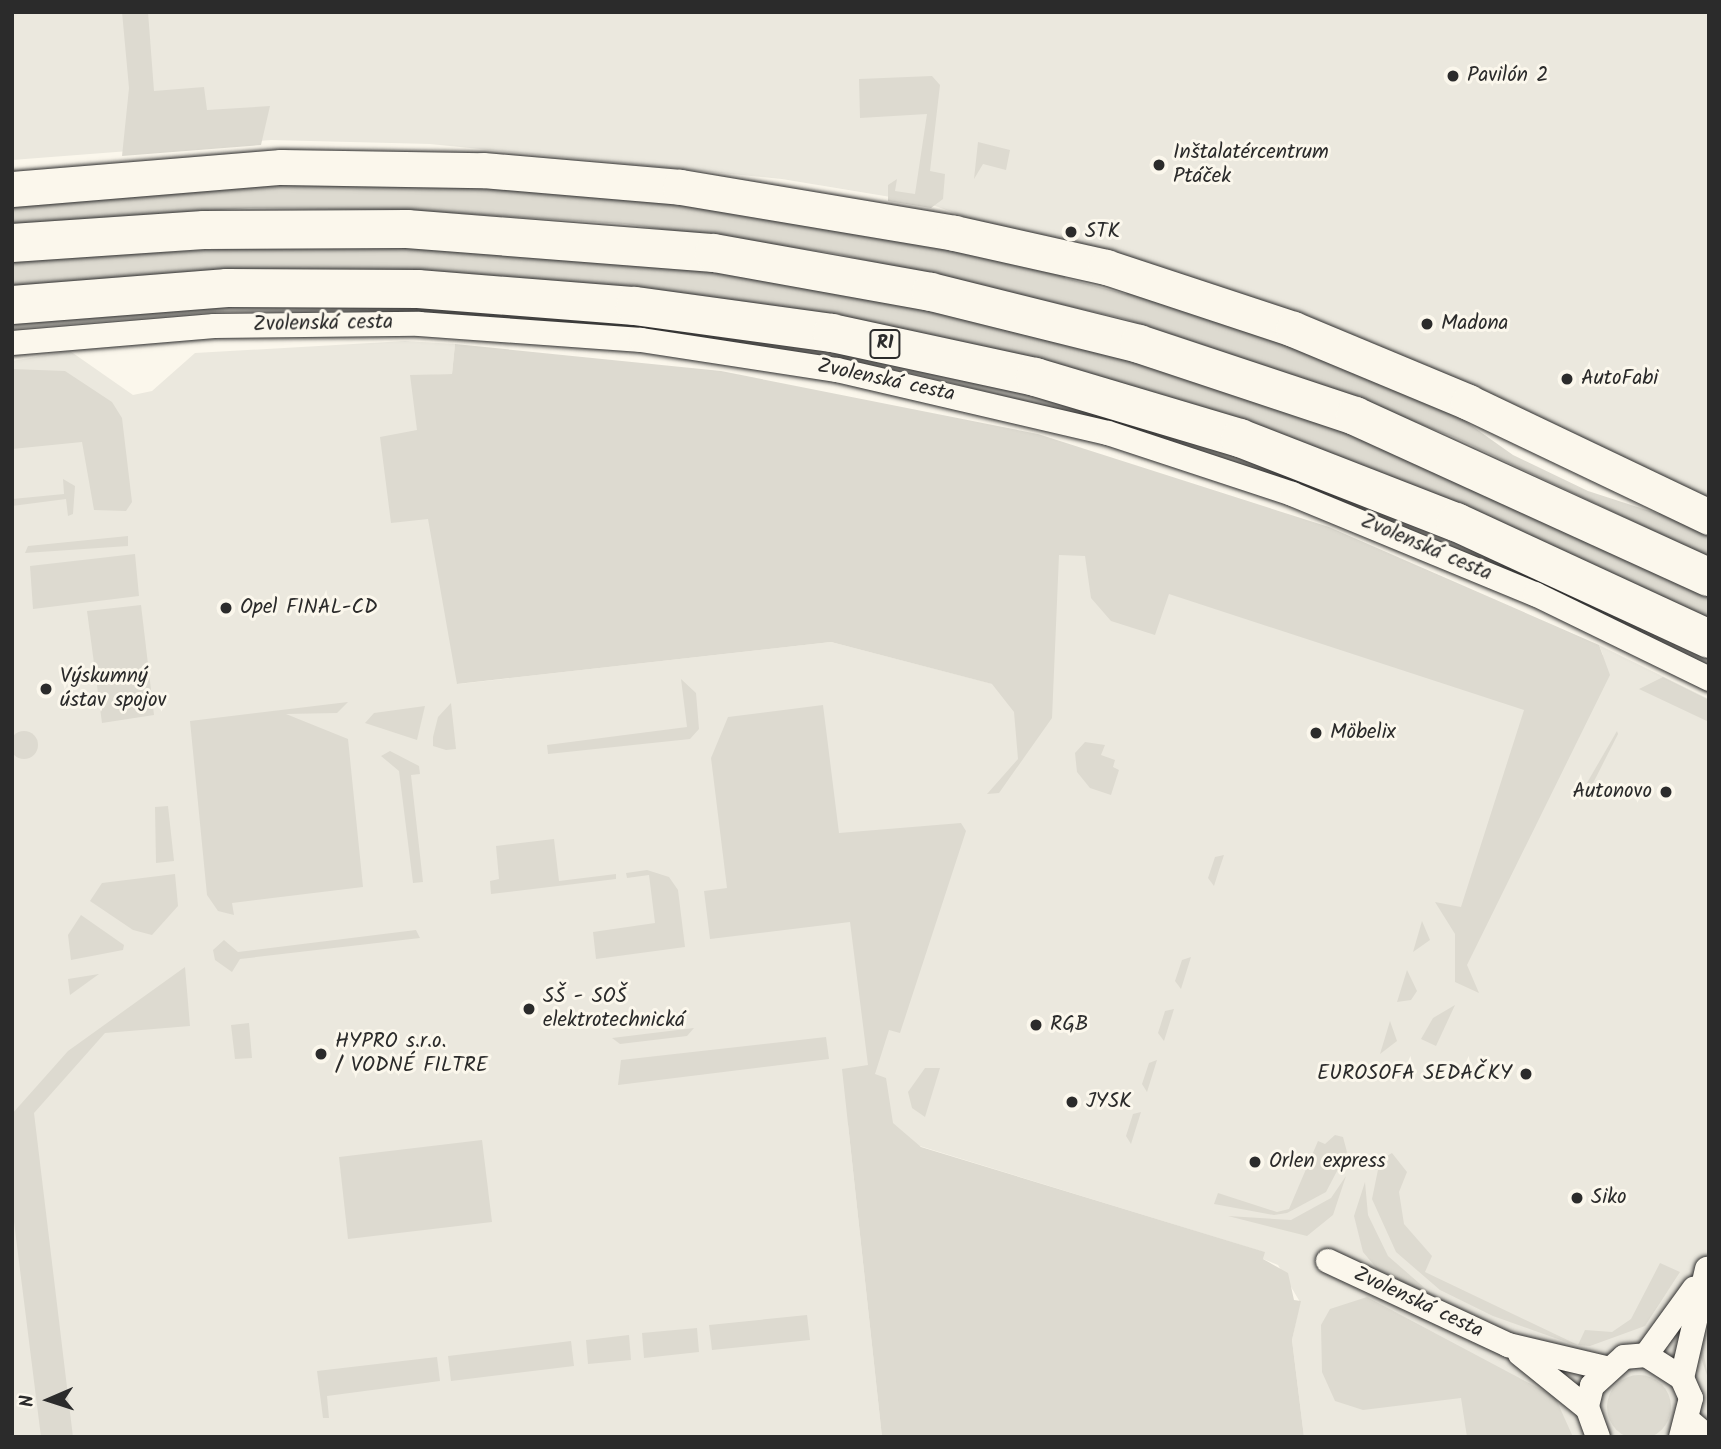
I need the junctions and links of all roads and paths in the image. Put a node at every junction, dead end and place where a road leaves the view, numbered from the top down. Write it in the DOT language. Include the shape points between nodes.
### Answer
graph roads {
  1 [pos="12,189"];
  2 [pos="12,243"];
  3 [pos="12,305"];
  4 [pos="12,342"];
  5 [pos="1709,517"];
  6 [pos="1709,578"];
  7 [pos="1709,639"];
  8 [pos="1709,680"];
  9 [pos="1328,1261"];
  10 [pos="1708,1267"];
  11 [pos="1508,1345"];
  12 [pos="1646,1355"];
  13 [pos="1605,1368"];
  14 [pos="1682,1378"];
  15 [pos="1587,1408"];
  16 [pos="1685,1429"];
  17 [pos="1598,1437"];
  18 [pos="1708,1437"];
  1 -- 5 [label="main road" via="281,167 483,170 680,187 954,233 1106,267 1293,329 1468,402"];
  2 -- 6 [label="highway" via="291,227 433,230 714,253 932,292 1139,344 1355,416"];
  3 -- 7 [label="highway, R1" via="227,288 418,289 635,306 832,333 1035,377 1240,438 1456,522"];
  4 -- 8 [label="street, Zvolenská cesta" via="215,326 407,323 641,340 837,370 1095,430 1292,494 1512,584"];
  9 -- 11 [label="street, Zvolenská cesta"];
  10 -- 12 [label="street"];
  10 -- 14 [label="street"];
  11 -- 13 [label="street, Zvolenská cesta"];
  11 -- 15 [label="street, Zvolenská cesta"];
  12 -- 13 [label="street"];
  12 -- 14 [label="street"];
  13 -- 15 [label="street" via="1591,1386"];
  14 -- 16 [label="street"];
  15 -- 17 [label="street"];
  16 -- 18 [label="street"];
}
